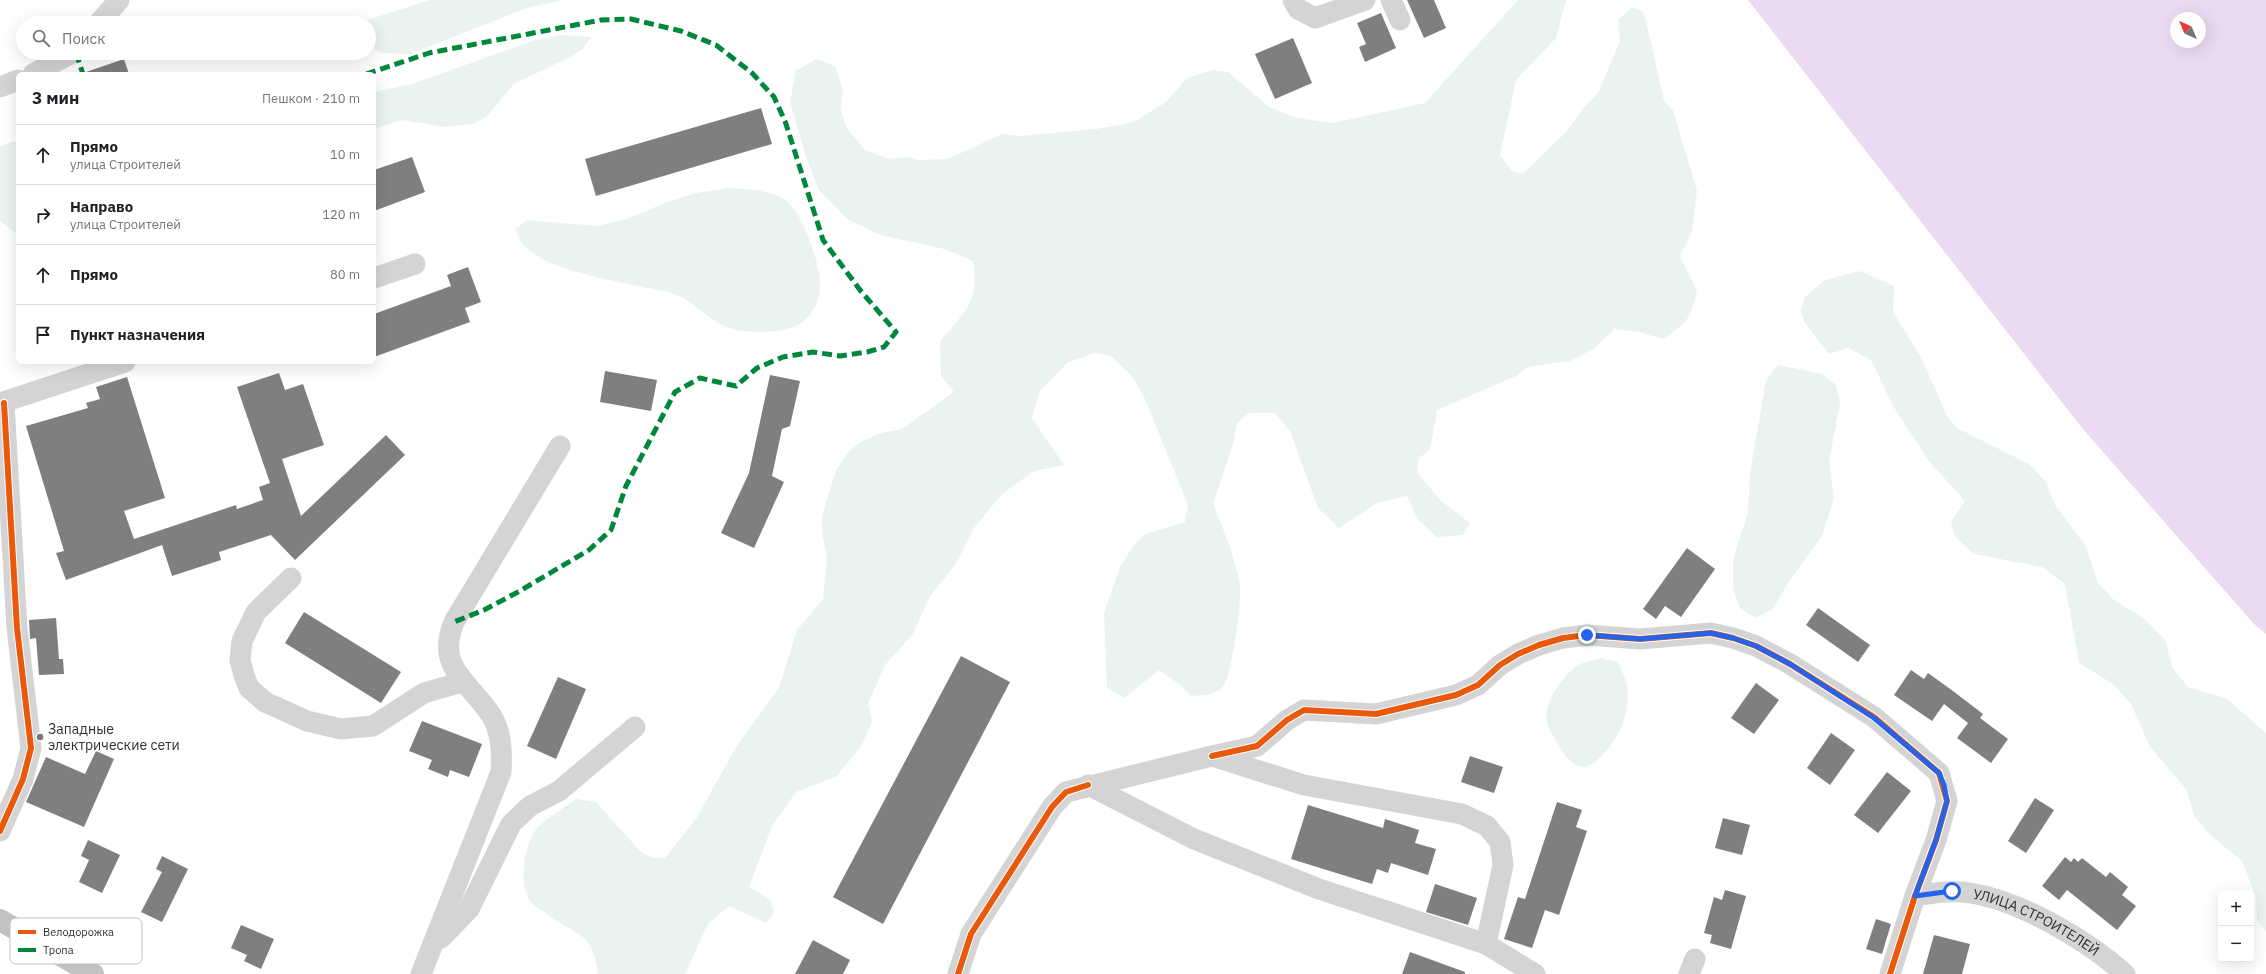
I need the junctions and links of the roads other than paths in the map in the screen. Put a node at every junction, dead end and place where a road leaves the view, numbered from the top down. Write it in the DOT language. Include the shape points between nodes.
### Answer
graph roads {
  1 [pos="119,0"];
  2 [pos="1292,0"];
  3 [pos="1365,0"];
  4 [pos="1391,0"];
  5 [pos="105,16"];
  6 [pos="1400,20"];
  7 [pos="59,60"];
  8 [pos="37,72"];
  9 [pos="16,81"];
  10 [pos="0,87"];
  11 [pos="414,264"];
  12 [pos="376,277"];
  13 [pos="119,364"];
  14 [pos="2,403"];
  15 [pos="560,446"];
  16 [pos="291,578"];
  17 [pos="462,682"];
  18 [pos="635,727"];
  19 [pos="1212,756"];
  20 [pos="1088,785"];
  21 [pos="0,831"];
  22 [pos="1915,896"];
  23 [pos="0,920"];
  24 [pos="10,926"];
  25 [pos="1486,944"];
  26 [pos="434,945"];
  27 [pos="76,964"];
  28 [pos="93,974"];
  29 [pos="421,974"];
  30 [pos="958,974"];
  31 [pos="1535,974"];
  32 [pos="1890,974"];
  33 [pos="2125,974"];
  1 -- 5 [label="street"];
  2 -- 3 [label="street" via="1298,9 1315,18"];
  4 -- 6 [label="street"];
  7 -- 8 [label="street"];
  9 -- 10 [label="street"];
  11 -- 12 [label="street"];
  13 -- 14 [label="street"];
  14 -- 21 [label="street" via="17,628 31,748 20,785"];
  15 -- 17 [label="street" via="448,635 447,650 452,666"];
  16 -- 17 [label="street" via="256,612 242,641 240,660 244,675 249,688 265,702 307,721 341,729 373,726 424,693"];
  17 -- 26 [label="street" via="492,715 502,754 501,772"];
  18 -- 26 [label="street" via="559,791 530,806 511,824 470,909"];
  19 -- 20 [label="street"];
  19 -- 22 [label="street" via="1257,746 1287,720 1304,710 1376,714 1456,695 1478,684 1518,654 1563,638 1587,635 1640,639 1711,633 1756,646 1790,664 1874,718 1939,773 1947,801 1936,840"];
  19 -- 25 [label="street" via="1304,785 1462,814 1487,826 1500,842 1503,865"];
  20 -- 25 [label="street" via="1194,839 1319,889"];
  20 -- 30 [label="street" via="1066,792 1052,807 971,934"];
  22 -- 32 [label="street"];
  22 -- 33 [label="street, УЛИЦА СТРОИТЕЛЕЙ" via="1952,891 1998,900 2031,913 2058,928 2105,956"];
  23 -- 24 [label="highway"];
  25 -- 31 [label="street"];
  26 -- 29 [label="street"];
  27 -- 28 [label="highway"];
}
